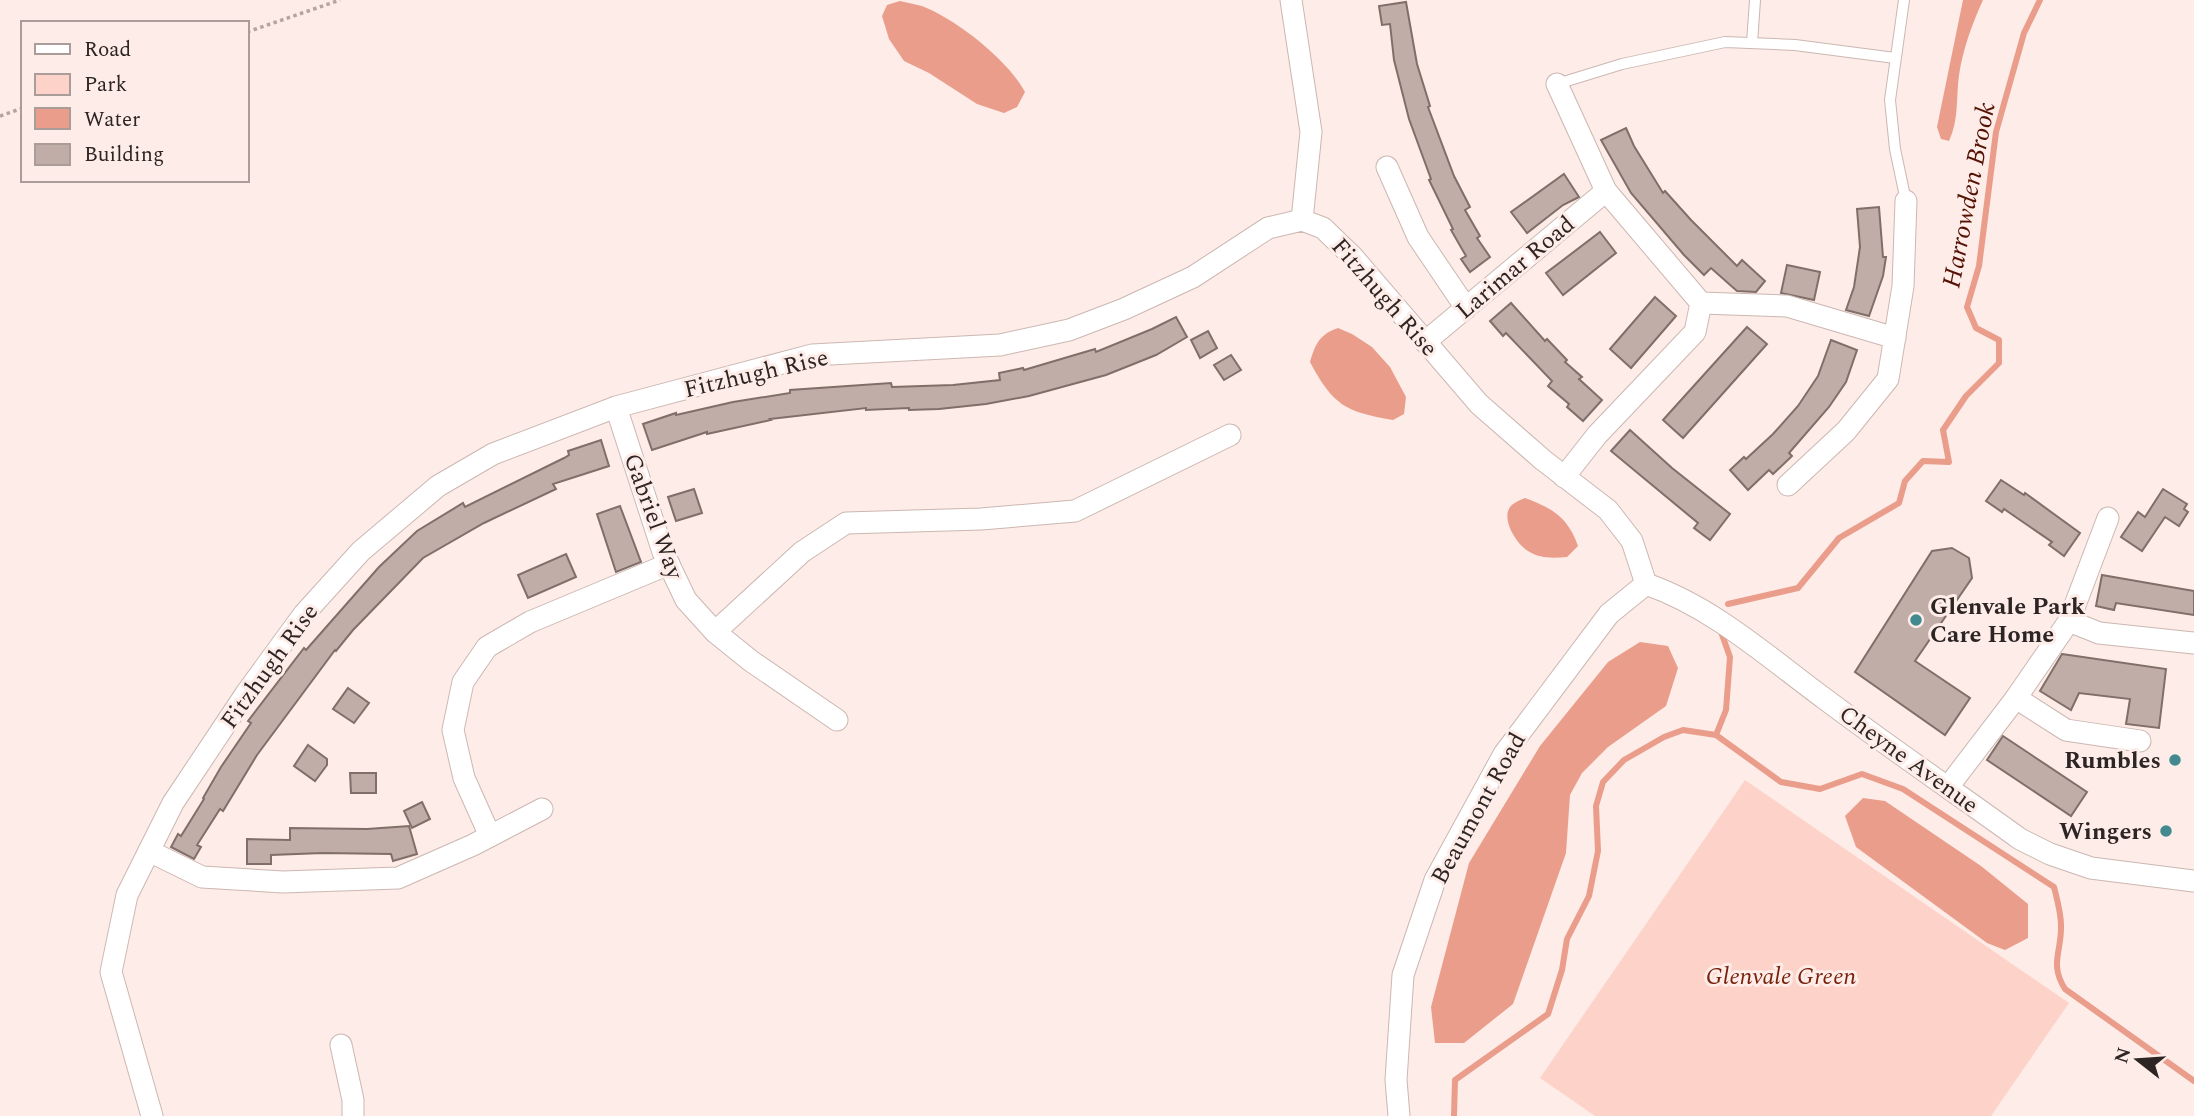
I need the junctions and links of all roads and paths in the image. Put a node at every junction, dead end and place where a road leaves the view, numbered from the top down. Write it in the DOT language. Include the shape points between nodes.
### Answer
graph roads {
  1 [pos="340,0"];
  2 [pos="1292,0"];
  3 [pos="1755,0"];
  4 [pos="1904,0"];
  5 [pos="248,32"];
  6 [pos="1752,43"];
  7 [pos="1895,58"];
  8 [pos="1557,84"];
  9 [pos="21,109"];
  10 [pos="0,116"];
  11 [pos="1387,167"];
  12 [pos="1606,191"];
  13 [pos="1906,201"];
  14 [pos="1303,220"];
  15 [pos="1701,303"];
  16 [pos="1466,308"];
  17 [pos="1895,338"];
  18 [pos="1424,342"];
  19 [pos="616,407"];
  20 [pos="1230,435"];
  21 [pos="1564,477"];
  22 [pos="1787,485"];
  23 [pos="2108,518"];
  24 [pos="668,564"];
  25 [pos="1646,584"];
  26 [pos="2069,621"];
  27 [pos="715,632"];
  28 [pos="2194,643"];
  29 [pos="2016,698"];
  30 [pos="837,720"];
  31 [pos="2140,741"];
  32 [pos="1948,787"];
  33 [pos="542,808"];
  34 [pos="491,836"];
  35 [pos="149,851"];
  36 [pos="2194,881"];
  37 [pos="341,1045"];
  38 [pos="152,1116"];
  39 [pos="353,1116"];
  40 [pos="1399,1116"];
  1 -- 5 [label="path"];
  2 -- 14 [label="street" via="1311,132"];
  3 -- 6 [label="lane"];
  4 -- 7 [label="lane"];
  6 -- 7 [label="lane"];
  6 -- 8 [label="lane" via="1724,42 1622,64"];
  7 -- 13 [label="lane" via="1890,100"];
  8 -- 12 [label="street"];
  9 -- 10 [label="path"];
  11 -- 16 [label="street" via="1418,237"];
  12 -- 15 [label="street"];
  12 -- 16 [label="street, Larimar Road"];
  13 -- 17 [label="street" via="1903,286"];
  14 -- 18 [label="street, Fitzhugh Rise" via="1323,228 1352,256"];
  14 -- 19 [label="street, Fitzhugh Rise" via="1268,228 1193,276 1069,330 1000,345 812,355"];
  15 -- 17 [label="street" via="1787,306"];
  15 -- 21 [label="street" via="1695,332 1597,435"];
  16 -- 18 [label="street, Larimar Road"];
  17 -- 22 [label="street" via="1888,379 1846,431"];
  18 -- 21 [label="street, Fitzhugh Rise" via="1479,404"];
  19 -- 24 [label="street, Gabriel Way"];
  19 -- 35 [label="street, Fitzhugh Rise" via="493,454 438,486 360,551 304,614 247,692 173,803"];
  20 -- 27 [label="street" via="1074,511 846,523 802,552"];
  21 -- 25 [label="street, Fitzhugh Rise" via="1608,510 1632,541"];
  23 -- 26 [label="street"];
  24 -- 27 [label="street, Gabriel Way" via="686,600"];
  24 -- 34 [label="street" via="509,634 487,647 463,682 453,730 464,778"];
  25 -- 32 [label="street, Cheyne Avenue" via="1676,594 1753,644"];
  25 -- 40 [label="street, Beaumont Road" via="1609,614 1504,754 1435,880 1403,975 1396,1080"];
  26 -- 28 [label="street" via="2099,633"];
  26 -- 29 [label="street"];
  27 -- 30 [label="street, Gabriel Way"];
  29 -- 31 [label="street" via="2066,730"];
  29 -- 32 [label="street"];
  32 -- 36 [label="street, Cheyne Avenue" via="2020,839 2050,854 2091,868"];
  33 -- 34 [label="street"];
  34 -- 35 [label="street" via="398,878 283,882 202,877"];
  35 -- 38 [label="street, Fitzhugh Rise" via="127,895 111,972"];
  37 -- 39 [label="street"];
}
